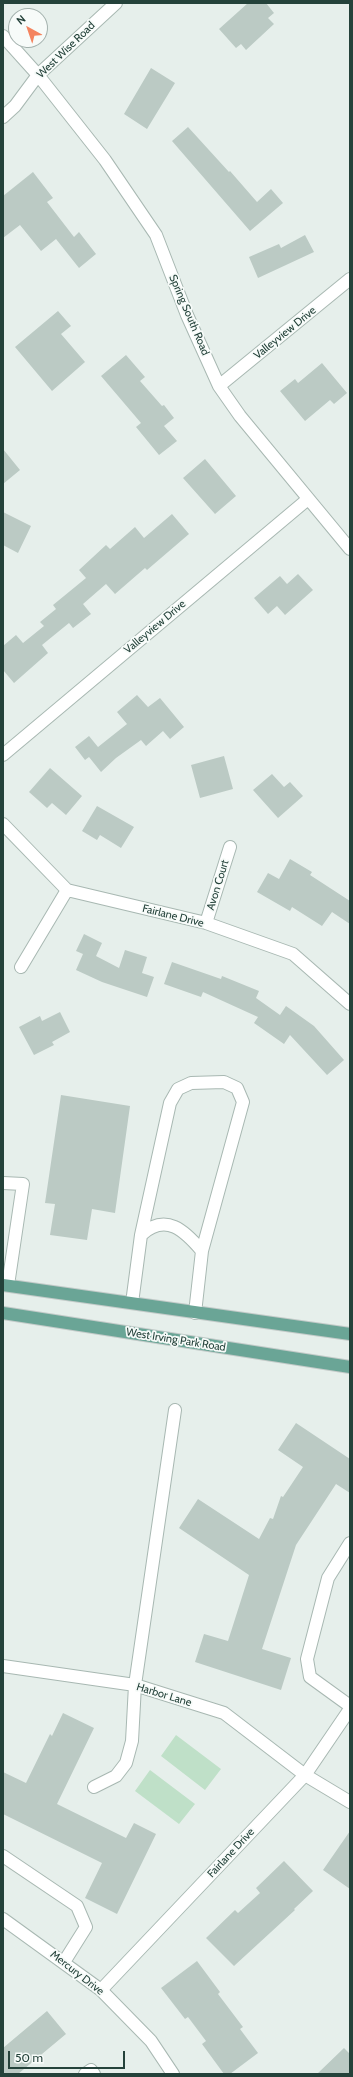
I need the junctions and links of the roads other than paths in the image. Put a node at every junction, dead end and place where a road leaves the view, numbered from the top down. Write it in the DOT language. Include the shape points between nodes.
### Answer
graph roads {
  1 [pos="116,3"];
  2 [pos="3,36"];
  3 [pos="38,74"];
  4 [pos="3,117"];
  5 [pos="350,279"];
  6 [pos="219,386"];
  7 [pos="308,499"];
  8 [pos="350,549"];
  9 [pos="3,755"];
  10 [pos="3,824"];
  11 [pos="230,847"];
  12 [pos="67,890"];
  13 [pos="206,923"];
  14 [pos="21,966"];
  15 [pos="350,1004"];
  16 [pos="3,1183"];
  17 [pos="141,1235"];
  18 [pos="202,1251"];
  19 [pos="5,1285"];
  20 [pos="132,1303"];
  21 [pos="3,1313"];
  22 [pos="195,1313"];
  23 [pos="350,1334"];
  24 [pos="350,1367"];
  25 [pos="175,1410"];
  26 [pos="350,1543"];
  27 [pos="3,1666"];
  28 [pos="134,1685"];
  29 [pos="350,1707"];
  30 [pos="305,1775"];
  31 [pos="94,1787"];
  32 [pos="350,1802"];
  33 [pos="3,1856"];
  34 [pos="3,1919"];
  35 [pos="64,1962"];
  36 [pos="101,1990"];
  37 [pos="85,2074"];
  38 [pos="94,2074"];
  39 [pos="173,2074"];
  1 -- 3 [label="street, West Wise Road"];
  2 -- 3 [label="street, Spring South Road"];
  3 -- 4 [label="street, West Wise Road" via="15,106"];
  3 -- 6 [label="street, Spring South Road" via="105,160 156,235"];
  5 -- 6 [label="street, Valleyview Drive"];
  6 -- 7 [label="street, Spring South Road" via="240,416"];
  7 -- 8 [label="street, Spring South Road"];
  7 -- 9 [label="street, Valleyview Drive"];
  10 -- 12 [label="street"];
  11 -- 13 [label="street, Avon Court"];
  12 -- 13 [label="street, Fairlane Drive"];
  12 -- 14 [label="street"];
  13 -- 15 [label="street, Fairlane Drive" via="293,954"];
  16 -- 19 [label="street" via="23,1184"];
  17 -- 18 [label="street" via="148,1229 164,1224 186,1232"];
  17 -- 18 [label="street" via="170,1103 178,1089 190,1083 224,1082 237,1088 243,1102"];
  17 -- 20 [label="street"];
  18 -- 22 [label="street"];
  19 -- 20 [label="main road"];
  20 -- 22 [label="main road"];
  21 -- 24 [label="main road, West Irving Park Road"];
  22 -- 23 [label="main road"];
  25 -- 28 [label="street"];
  26 -- 29 [label="street" via="328,1578 308,1660 310,1677"];
  27 -- 28 [label="street, Harbor Lane"];
  28 -- 30 [label="street, Harbor Lane" via="224,1714"];
  28 -- 31 [label="street" via="132,1741 126,1763 116,1776"];
  29 -- 30 [label="street, Fairlane Drive"];
  30 -- 32 [label="street, Harbor Lane"];
  30 -- 36 [label="street, Fairlane Drive"];
  33 -- 35 [label="street" via="77,1906 86,1927"];
  34 -- 35 [label="street, Mercury Drive"];
  35 -- 36 [label="street, Mercury Drive"];
  36 -- 39 [label="street, Mercury Drive" via="151,2041"];
  37 -- 38 [label="street" via="91,2070"];
}
